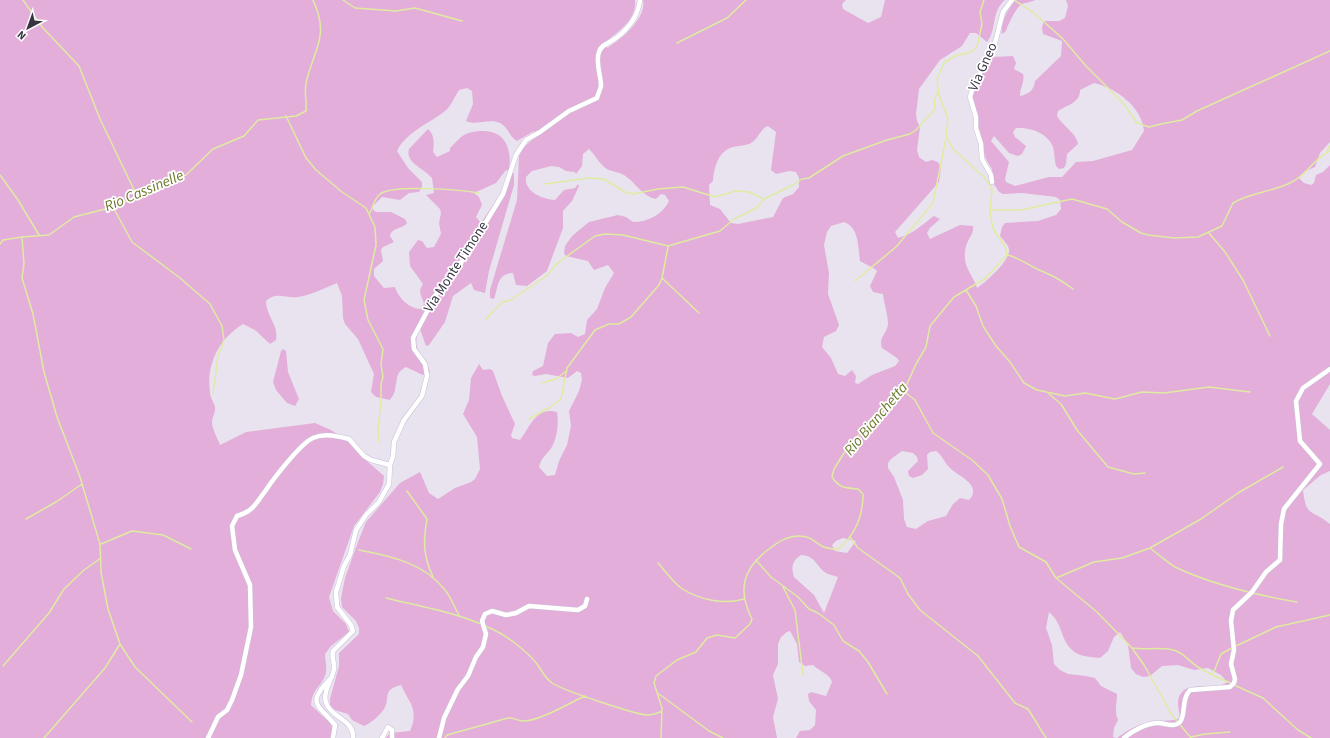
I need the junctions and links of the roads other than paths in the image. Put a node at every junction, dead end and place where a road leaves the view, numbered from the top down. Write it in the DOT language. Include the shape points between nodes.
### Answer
graph roads {
  1 [pos="640,0"];
  2 [pos="1011,1"];
  3 [pos="992,182"];
  4 [pos="1330,369"];
  5 [pos="390,465"];
  6 [pos="587,599"];
  7 [pos="332,678"];
  8 [pos="208,738"];
  9 [pos="334,738"];
  10 [pos="354,738"];
  11 [pos="382,738"];
  12 [pos="392,738"];
  13 [pos="439,738"];
  14 [pos="1124,738"];
  1 -- 5 [label="street, Via Monte Timone" via="638,12 627,28 602,46 598,52 601,87 597,98 569,111 526,140 516,155 503,194 456,271 440,287 423,317 412,338 414,349 425,364 427,376 422,396 404,420 396,436"];
  2 -- 3 [label="street, Via Gneo" via="1003,12 994,47 974,84 970,97 976,117 982,159"];
  4 -- 14 [label="street" via="1303,388 1297,397 1300,441 1320,464 1284,509 1280,560 1233,610 1231,621 1234,650 1231,664 1234,683 1230,687 1190,690 1184,699 1180,722 1175,725 1150,724"];
  5 -- 7 [label="street" via="388,484 379,502 356,530 350,555 340,577 336,602 339,610 352,625 353,631 333,651"];
  5 -- 8 [label="street" via="370,460 349,439 325,436 312,438 297,451 256,506 237,516 232,526 234,550 250,585 251,627 241,675 232,700 227,710 218,717"];
  6 -- 13 [label="street" via="585,606 578,610 529,606 514,614 506,615 492,610 485,614 482,621 486,634 483,647 458,689 444,718"];
  7 -- 9 [label="street" via="321,691 316,703 335,725"];
  7 -- 10 [label="street" via="326,703 350,727"];
  11 -- 12 [label="street" via="388,727 392,730"];
}
